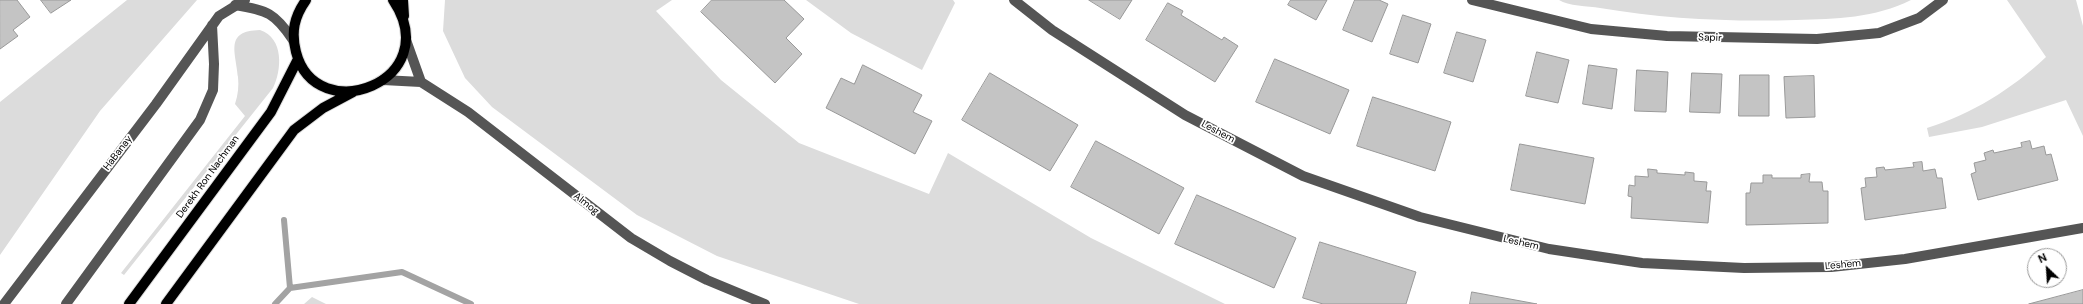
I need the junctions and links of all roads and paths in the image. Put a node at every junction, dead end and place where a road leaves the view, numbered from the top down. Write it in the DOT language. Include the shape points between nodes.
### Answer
graph roads {
  1 [pos="245,0"];
  2 [pos="306,0"];
  3 [pos="394,0"];
  4 [pos="403,0"];
  5 [pos="1014,0"];
  6 [pos="1472,0"];
  7 [pos="1943,0"];
  8 [pos="235,5"];
  9 [pos="404,22"];
  10 [pos="212,25"];
  11 [pos="293,40"];
  12 [pos="406,40"];
  13 [pos="298,59"];
  14 [pos="383,80"];
  15 [pos="421,82"];
  16 [pos="353,92"];
  17 [pos="2083,228"];
  18 [pos="4,304"];
  19 [pos="66,304"];
  20 [pos="129,304"];
  21 [pos="166,304"];
  22 [pos="765,304"];
  1 -- 8 [label="street, HaBanay"];
  2 -- 11 [label="main road" via="294,24"];
  3 -- 9 [label="main road"];
  4 -- 9 [label="main road"];
  5 -- 17 [label="street, Leshem" via="1052,30 1185,115 1303,176 1420,217 1549,249 1642,263 1744,268 1831,267 1905,259"];
  6 -- 7 [label="street, Sapir" via="1591,29 1667,36 1802,39 1880,33 1919,18"];
  8 -- 10 [label="street, HaBanay" via="219,16"];
  8 -- 11 [label="street" via="271,14"];
  9 -- 12 [label="main road"];
  10 -- 18 [label="street, HaBanay"];
  10 -- 19 [label="street" via="213,90 200,120"];
  11 -- 13 [label="main road"];
  12 -- 14 [label="main road" via="397,67"];
  12 -- 15 [label="street"];
  13 -- 16 [label="main road" via="307,73 320,84 336,90"];
  13 -- 20 [label="main road, Derekh Ron Nachman" via="271,112"];
  14 -- 15 [label="street, Almog"];
  14 -- 16 [label="main road" via="370,88"];
  15 -- 22 [label="street, Almog" via="468,112 631,238 707,280"];
  16 -- 21 [label="main road" via="319,111 294,130"];
}
